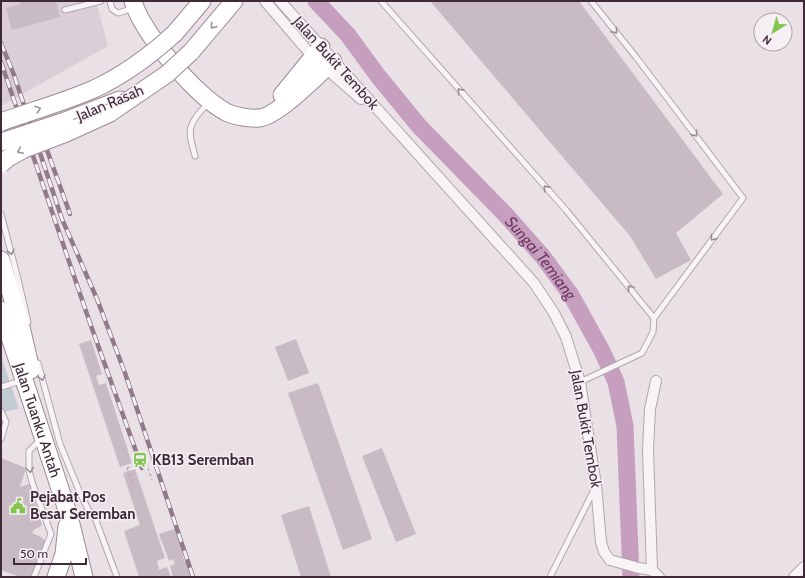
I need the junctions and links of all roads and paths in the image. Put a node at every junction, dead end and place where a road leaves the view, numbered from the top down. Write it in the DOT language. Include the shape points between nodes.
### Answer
graph roads {
  1 [pos="101,1"];
  2 [pos="110,1"];
  3 [pos="193,1"];
  4 [pos="202,1"];
  5 [pos="234,1"];
  6 [pos="265,1"];
  7 [pos="280,1"];
  8 [pos="381,1"];
  9 [pos="591,1"];
  10 [pos="135,3"];
  11 [pos="64,10"];
  12 [pos="178,29"];
  13 [pos="323,58"];
  14 [pos="142,91"];
  15 [pos="209,100"];
  16 [pos="1,122"];
  17 [pos="1,142"];
  18 [pos="195,156"];
  19 [pos="1,164"];
  20 [pos="1,214"];
  21 [pos="1,260"];
  22 [pos="1,310"];
  23 [pos="654,318"];
  24 [pos="30,331"];
  25 [pos="37,360"];
  26 [pos="24,380"];
  27 [pos="656,381"];
  28 [pos="580,382"];
  29 [pos="1,387"];
  30 [pos="1,412"];
  31 [pos="41,432"];
  32 [pos="1,439"];
  33 [pos="152,480"];
  34 [pos="133,486"];
  35 [pos="596,486"];
  36 [pos="61,494"];
  37 [pos="39,502"];
  38 [pos="69,516"];
  39 [pos="804,567"];
  40 [pos="655,573"];
  41 [pos="34,577"];
  42 [pos="56,577"];
  43 [pos="84,577"];
  44 [pos="117,577"];
  45 [pos="550,577"];
  46 [pos="794,577"];
  1 -- 11 [label="lane"];
  2 -- 10 [label="lane" via="112,9 118,13"];
  3 -- 12 [label="highway"];
  4 -- 12 [label="highway, Jalan Rasah"];
  5 -- 14 [label="highway, Jalan Rasah, one-way, bridge" via="191,52 167,74"];
  6 -- 13 [label="street, Jalan Bukit Tembok"];
  7 -- 13 [label="street, Jalan Bukit Tembok"];
  23 -- 8 [label="lane, one-way" via="566,210"];
  9 -- 23 [label="lane, one-way" via="743,198"];
  10 -- 15 [label="highway" via="142,22 178,70"];
  16 -- 12 [label="highway, Jalan Rasah, one-way, bridge" via="94,89 138,64"];
  13 -- 15 [label="highway" via="282,107 260,118 226,113"];
  13 -- 28 [label="street, Jalan Bukit Tembok" via="391,125 534,283 566,337"];
  14 -- 17 [label="highway, Jalan Rasah, bridge" via="65,121"];
  14 -- 19 [label="highway, one-way, bridge" via="110,113 24,149"];
  15 -- 18 [label="lane" via="191,127"];
  20 -- 24 [label="lane, one-way"];
  21 -- 31 [label="highway" via="21,327"];
  22 -- 26 [label="highway, Jalan Tuanku Antah"];
  23 -- 28 [label="lane" via="653,332 642,353"];
  25 -- 44 [label="lane, one-way" via="60,444 80,494 95,518"];
  26 -- 29 [label="lane"];
  26 -- 31 [label="highway, Jalan Tuanku Antah"];
  27 -- 40 [label="street" via="650,409 648,450"];
  28 -- 35 [label="street, Jalan Bukit Tembok"];
  30 -- 32 [label="lane" via="6,422"];
  31 -- 36 [label="highway, Jalan Tuanku Antah"];
  31 -- 37 [label="lane, one-way" via="29,451 29,470"];
  33 -- 34 [label="path, bridge" via="146,462 127,468"];
  35 -- 40 [label="street, Jalan Bukit Tembok" via="604,552 610,560"];
  35 -- 45 [label="lane"];
  36 -- 37 [label="lane"];
  36 -- 38 [label="highway, Jalan Tuanku Antah"];
  37 -- 41 [label="lane" via="50,534"];
  38 -- 42 [label="highway" via="64,554"];
  38 -- 43 [label="highway, Jalan Tuanku Antah"];
  39 -- 46 [label="street"];
}
